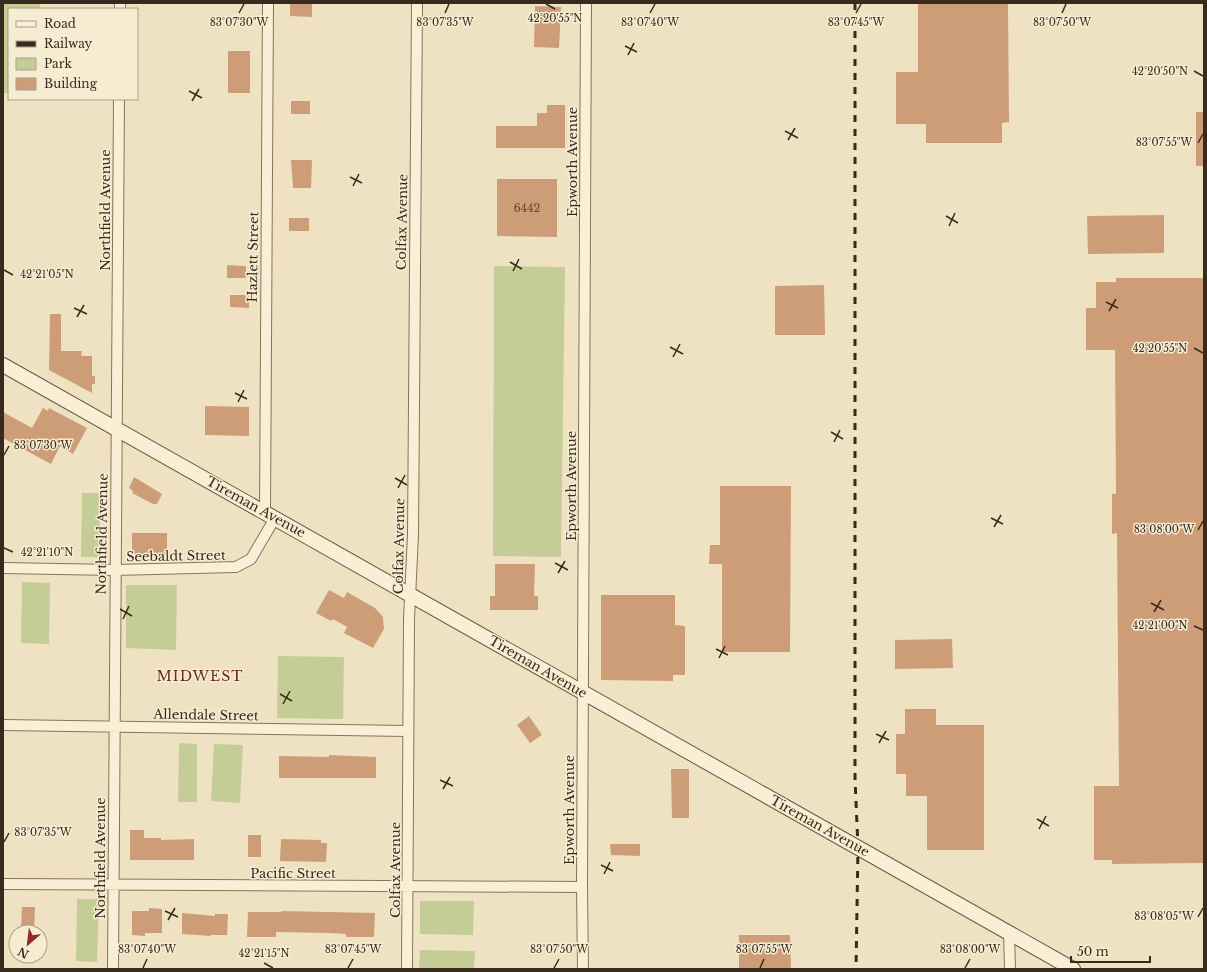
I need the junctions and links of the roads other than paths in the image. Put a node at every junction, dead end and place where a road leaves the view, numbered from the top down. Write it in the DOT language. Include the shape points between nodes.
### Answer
graph roads {
  1 [pos="268,3"];
  2 [pos="417,3"];
  3 [pos="586,3"];
  4 [pos="119,100"];
  5 [pos="3,365"];
  6 [pos="116,428"];
  7 [pos="270,515"];
  8 [pos="3,568"];
  9 [pos="114,570"];
  10 [pos="411,594"];
  11 [pos="583,692"];
  12 [pos="3,726"];
  13 [pos="114,727"];
  14 [pos="408,731"];
  15 [pos="3,884"];
  16 [pos="113,886"];
  17 [pos="408,886"];
  18 [pos="582,887"];
  19 [pos="1010,933"];
  20 [pos="113,969"];
  21 [pos="407,969"];
  22 [pos="583,969"];
  23 [pos="1010,969"];
  24 [pos="1073,969"];
  1 -- 7 [label="street, Hazlett Street"];
  2 -- 10 [label="street, Colfax Avenue"];
  3 -- 11 [label="street, Epworth Avenue"];
  4 -- 6 [label="street, Northfield Avenue"];
  5 -- 6 [label="street, Tireman Avenue"];
  6 -- 7 [label="street, Tireman Avenue"];
  6 -- 9 [label="street, Northfield Avenue"];
  7 -- 9 [label="street, Seebaldt Street" via="251,559 236,568"];
  7 -- 10 [label="street, Tireman Avenue"];
  8 -- 9 [label="street, Seebaldt Street"];
  9 -- 13 [label="street, Northfield Avenue"];
  10 -- 11 [label="street, Tireman Avenue"];
  10 -- 14 [label="street, Colfax Avenue"];
  11 -- 18 [label="street, Epworth Avenue"];
  11 -- 19 [label="street, Tireman Avenue"];
  12 -- 13 [label="street, Allendale Street"];
  13 -- 14 [label="street, Allendale Street"];
  13 -- 16 [label="street, Northfield Avenue"];
  14 -- 17 [label="street, Colfax Avenue"];
  15 -- 16 [label="street, Pacific Street"];
  16 -- 17 [label="street, Pacific Street"];
  16 -- 20 [label="street, Northfield Avenue"];
  17 -- 18 [label="street, Pacific Street"];
  17 -- 21 [label="street, Colfax Avenue"];
  18 -- 22 [label="street, Epworth Avenue"];
  19 -- 23 [label="street"];
  19 -- 24 [label="street, Tireman Avenue"];
}
